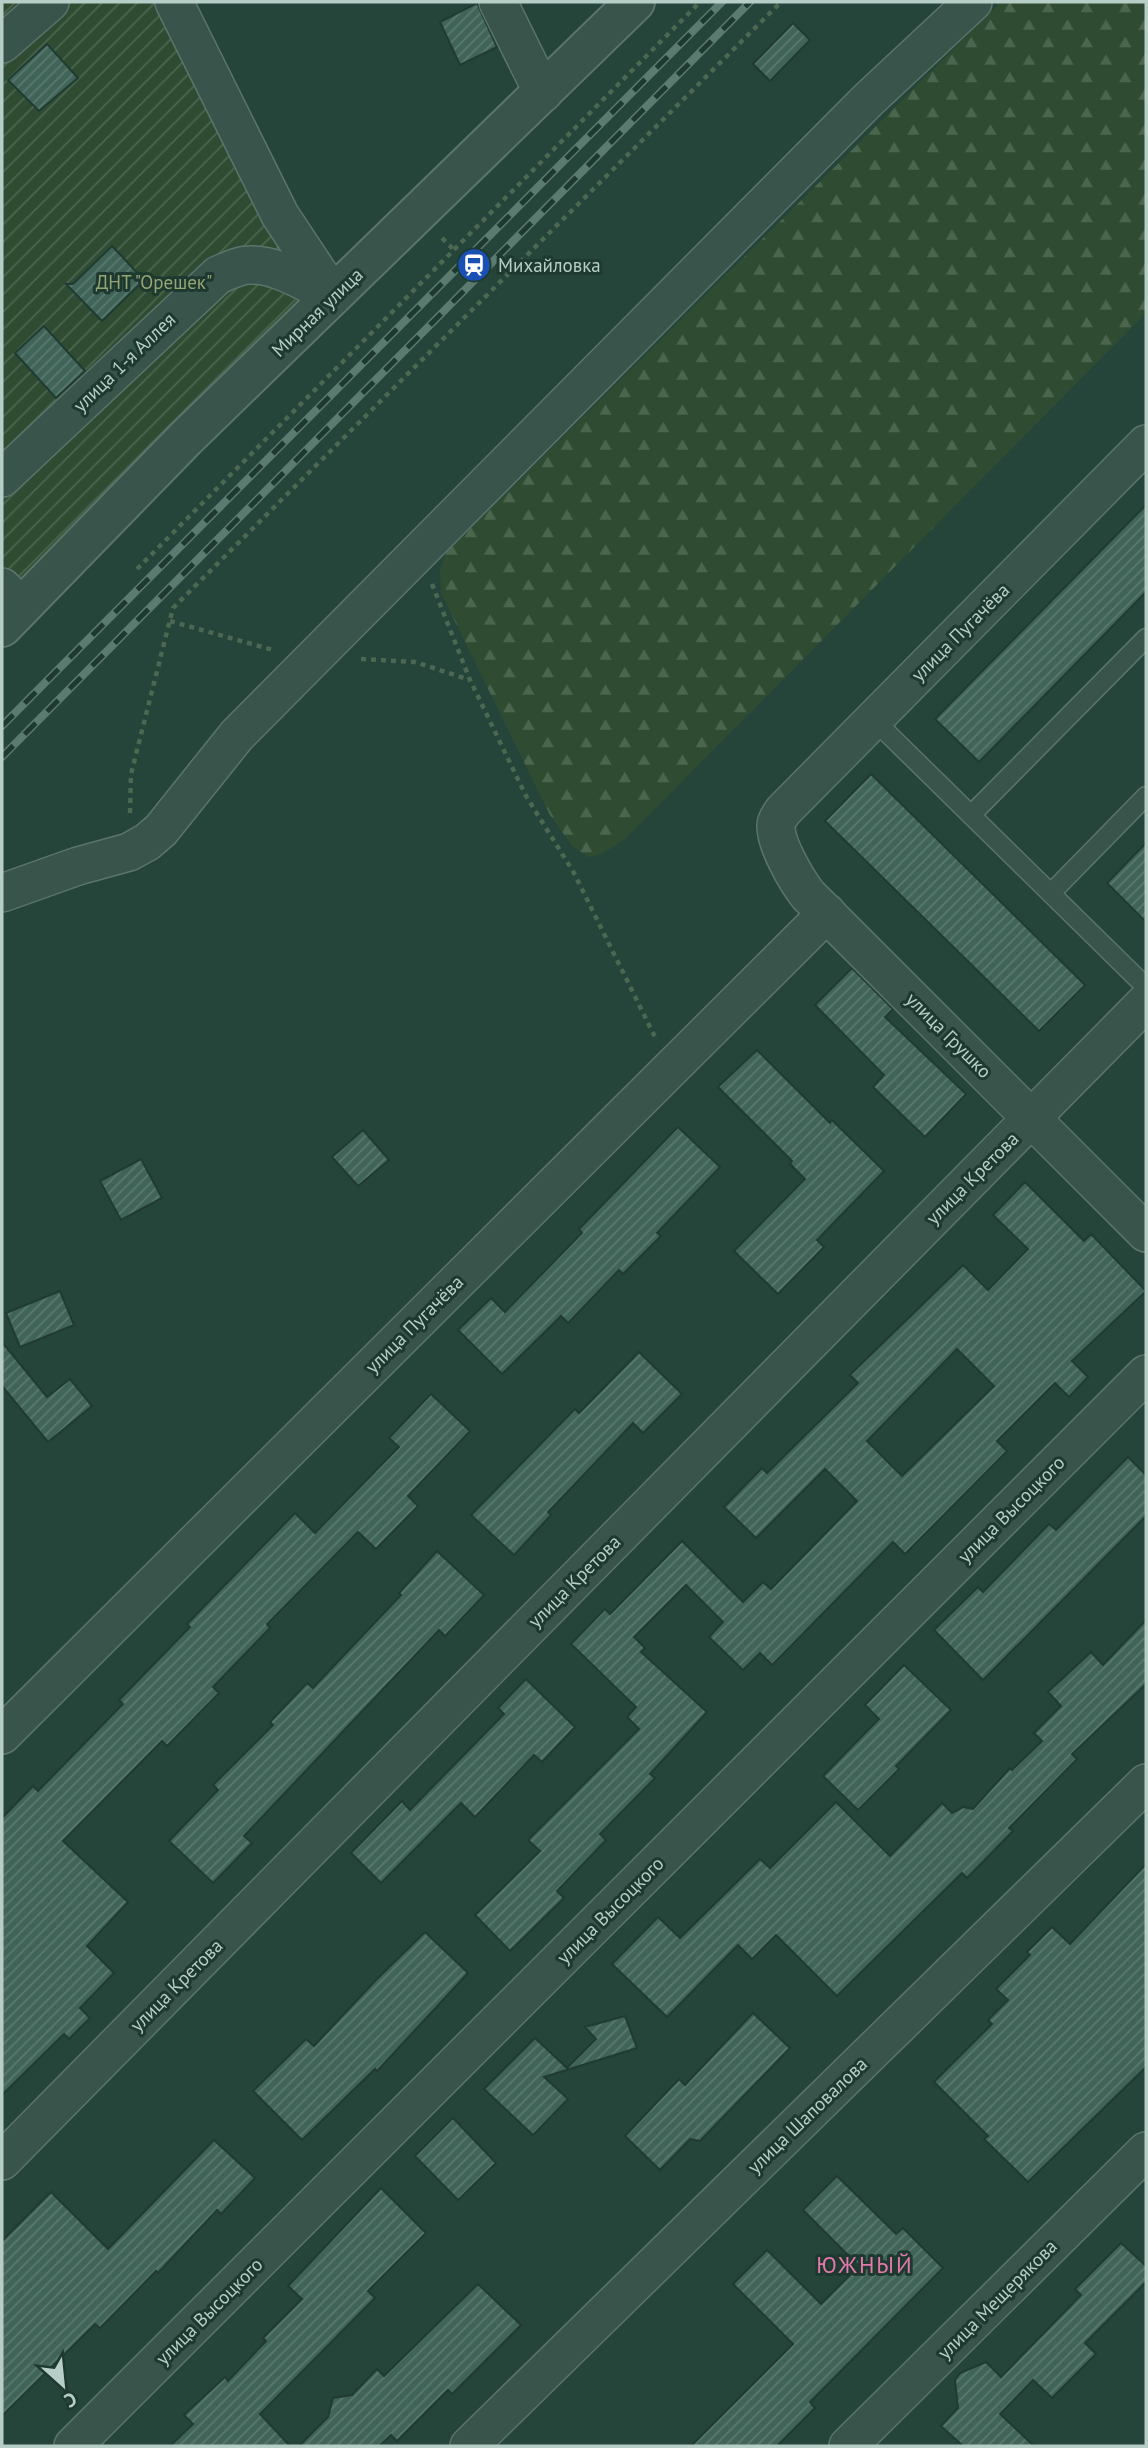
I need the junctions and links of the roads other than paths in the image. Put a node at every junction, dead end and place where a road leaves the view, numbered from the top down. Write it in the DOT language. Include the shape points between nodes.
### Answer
graph roads {
  1 [pos="50,2"];
  2 [pos="174,2"];
  3 [pos="498,2"];
  4 [pos="635,2"];
  5 [pos="973,2"];
  6 [pos="2,44"];
  7 [pos="543,93"];
  8 [pos="333,296"];
  9 [pos="1146,444"];
  10 [pos="2,478"];
  11 [pos="8,607"];
  12 [pos="1146,638"];
  13 [pos="873,719"];
  14 [pos="1146,796"];
  15 [pos="971,815"];
  16 [pos="776,822"];
  17 [pos="2,893"];
  18 [pos="1051,893"];
  19 [pos="827,914"];
  20 [pos="1146,987"];
  21 [pos="1146,1002"];
  22 [pos="1031,1118"];
  23 [pos="1146,1233"];
  24 [pos="1146,1374"];
  25 [pos="2,1735"];
  26 [pos="1146,1783"];
  27 [pos="1146,2151"];
  28 [pos="2,2161"];
  29 [pos="73,2446"];
  30 [pos="469,2446"];
  31 [pos="848,2446"];
  1 -- 6 [label="street"];
  2 -- 8 [label="street" via="280,215"];
  3 -- 7 [label="street"];
  4 -- 7 [label="street, Мирная улица"];
  5 -- 17 [label="street" via="868,100 237,735 161,830 129,852"];
  7 -- 8 [label="street, Мирная улица"];
  8 -- 10 [label="street, улица 1-я Аллея" via="264,267 250,265 218,275"];
  8 -- 11 [label="street, Мирная улица"];
  9 -- 13 [label="street, улица Пугачёва"];
  12 -- 15 [label="lane"];
  13 -- 15 [label="lane"];
  13 -- 16 [label="street, улица Пугачёва"];
  14 -- 18 [label="lane"];
  15 -- 18 [label="lane"];
  16 -- 19 [label="street, улица Грушко" via="777,837 796,878"];
  18 -- 20 [label="lane"];
  19 -- 22 [label="street, улица Грушко"];
  19 -- 25 [label="street, улица Пугачёва"];
  21 -- 22 [label="street, улица Кретова"];
  22 -- 23 [label="street, улица Грушко"];
  22 -- 28 [label="street, улица Кретова"];
  24 -- 29 [label="street, улица Высоцкого"];
  26 -- 30 [label="street, улица Шаповалова"];
  27 -- 31 [label="street, улица Мещерякова"];
}
